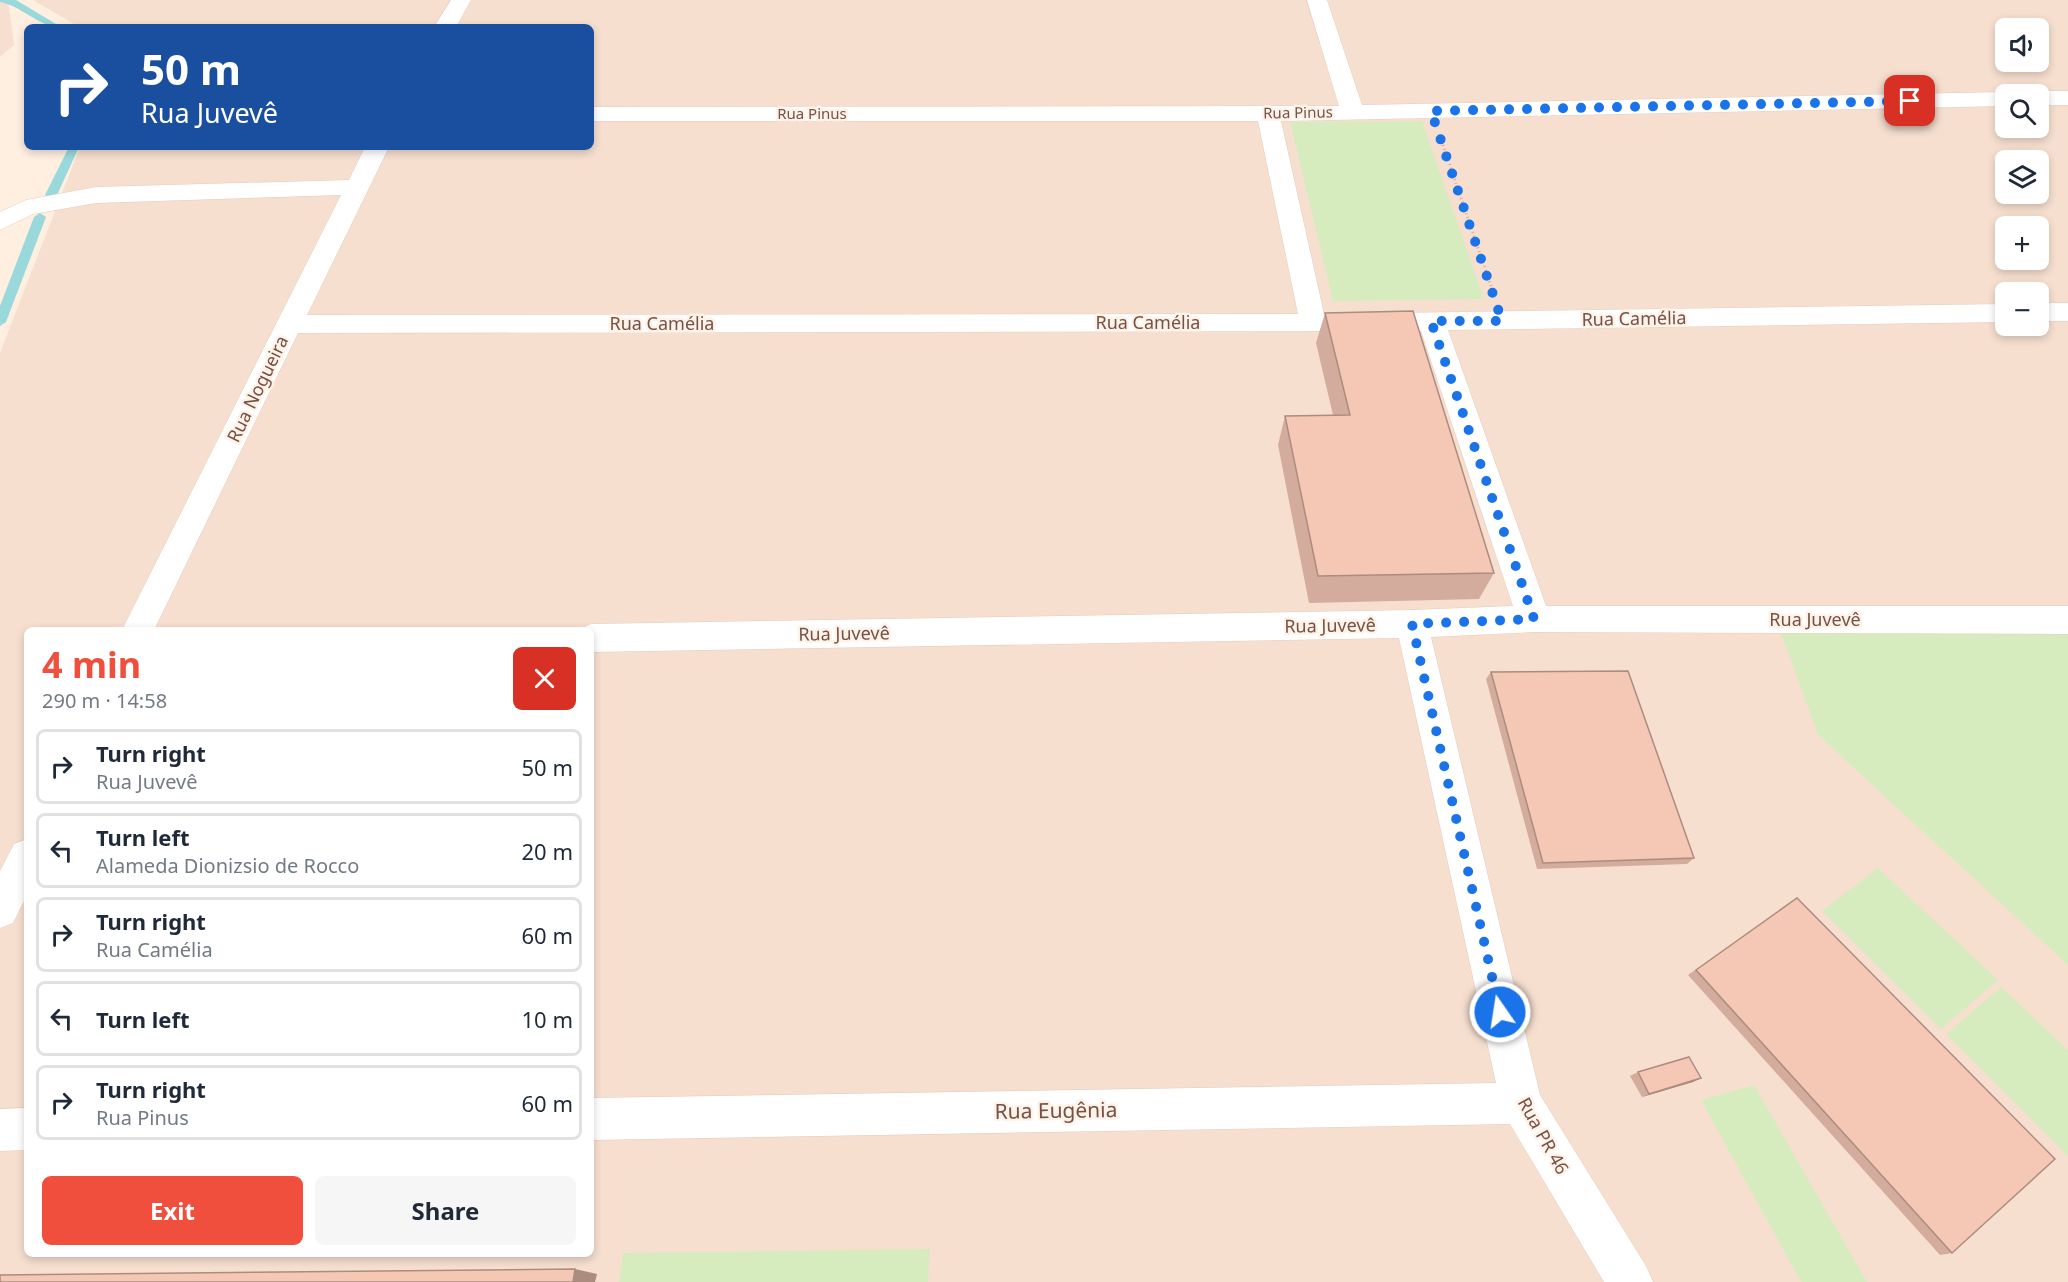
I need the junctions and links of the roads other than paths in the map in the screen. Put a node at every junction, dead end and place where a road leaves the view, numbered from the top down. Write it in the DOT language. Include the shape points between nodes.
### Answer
graph roads {
  1 [pos="461,0"];
  2 [pos="1317,0"];
  3 [pos="447,24"];
  4 [pos="2049,98"];
  5 [pos="2068,98"];
  6 [pos="1995,99"];
  7 [pos="1353,113"];
  8 [pos="594,114"];
  9 [pos="1268,114"];
  10 [pos="376,150"];
  11 [pos="358,187"];
  12 [pos="0,222"];
  13 [pos="2049,312"];
  14 [pos="2068,312"];
  15 [pos="1995,313"];
  16 [pos="1431,321"];
  17 [pos="1313,323"];
  18 [pos="290,324"];
  19 [pos="1534,619"];
  20 [pos="2068,620"];
  21 [pos="1412,624"];
  22 [pos="139,627"];
  23 [pos="594,638"];
  24 [pos="24,862"];
  25 [pos="0,910"];
  26 [pos="1521,1103"];
  27 [pos="594,1119"];
  28 [pos="24,1129"];
  29 [pos="0,1130"];
  30 [pos="1630,1282"];
  1 -- 3 [label="street"];
  2 -- 7 [label="street"];
  4 -- 5 [label="street"];
  6 -- 7 [label="street, Rua Pinus"];
  7 -- 9 [label="street, Rua Pinus"];
  8 -- 9 [label="street, Rua Pinus"];
  9 -- 17 [label="street"];
  10 -- 11 [label="street, Rua Nogueira"];
  11 -- 12 [label="street" via="96,195 26,208"];
  11 -- 18 [label="street, Rua Nogueira"];
  13 -- 14 [label="street"];
  15 -- 16 [label="street, Rua Camélia"];
  16 -- 17 [label="street, Rua Camélia"];
  16 -- 19 [label="street"];
  17 -- 18 [label="street, Rua Camélia"];
  18 -- 22 [label="street, Rua Nogueira"];
  19 -- 20 [label="street, Rua Juvevê"];
  19 -- 21 [label="street, Rua Juvevê"];
  21 -- 23 [label="street, Rua Juvevê"];
  21 -- 26 [label="street, Rua PR 46"];
  24 -- 25 [label="street"];
  26 -- 27 [label="street, Rua Eugênia"];
  26 -- 30 [label="street, Rua PR 46"];
  28 -- 29 [label="street"];
}
